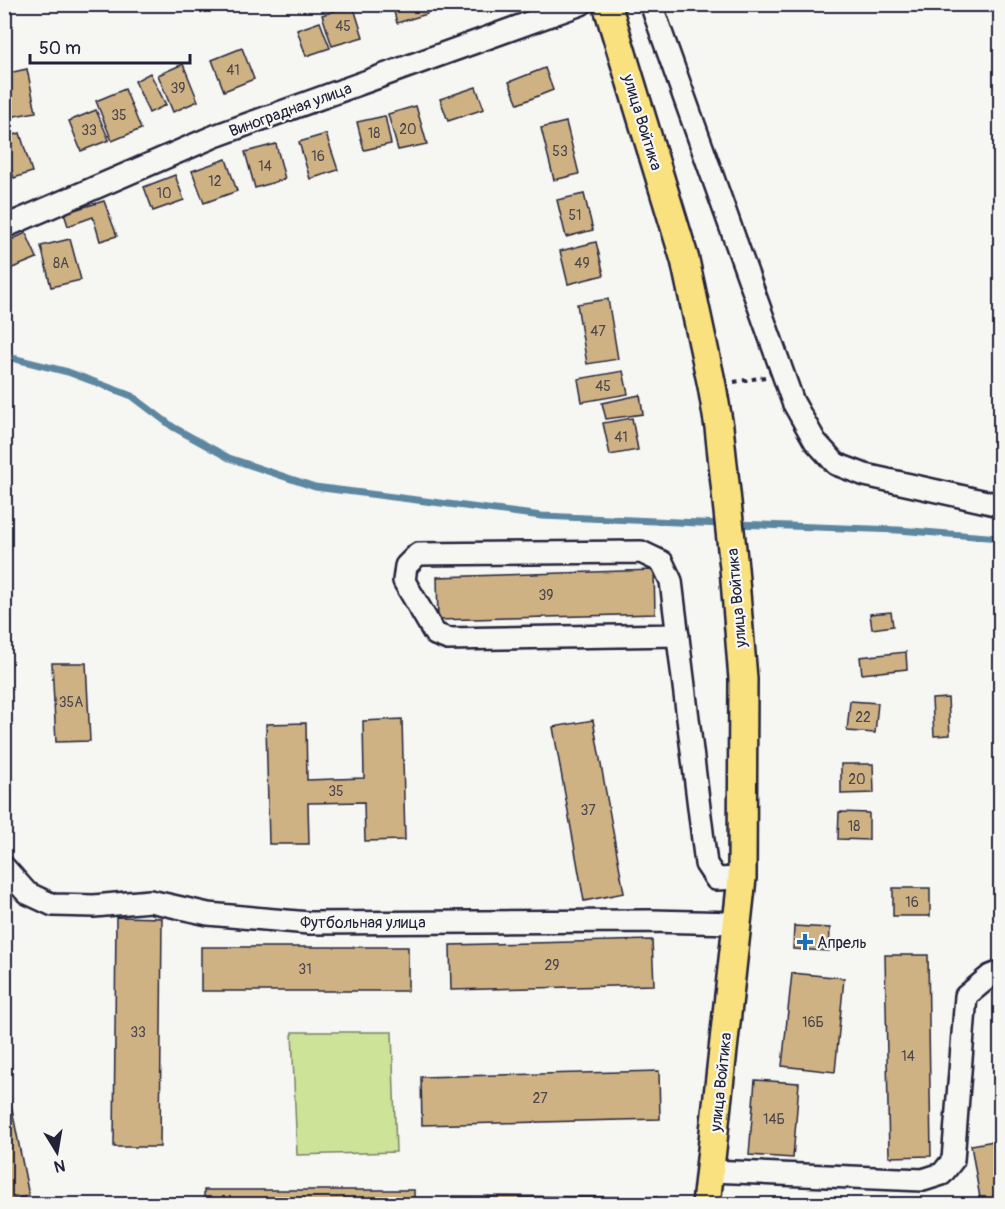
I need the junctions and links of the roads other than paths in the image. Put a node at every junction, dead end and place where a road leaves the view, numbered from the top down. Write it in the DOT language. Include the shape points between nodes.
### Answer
graph roads {
  1 [pos="581,4"];
  2 [pos="607,4"];
  3 [pos="651,4"];
  4 [pos="4,227"];
  5 [pos="1000,505"];
  6 [pos="678,635"];
  7 [pos="4,867"];
  8 [pos="742,878"];
  9 [pos="737,923"];
  10 [pos="1000,972"];
  11 [pos="710,1171"];
  12 [pos="706,1204"];
  1 -- 4 [label="street, Виноградная улица" via="215,136"];
  2 -- 8 [label="main road, улица Войтика" via="685,260 719,427 743,679"];
  3 -- 5 [label="street" via="793,402 815,441 836,464 865,476"];
  6 -- 6 [label="street" via="671,581 662,562 641,552 418,554 406,566 404,581 435,634 448,639"];
  6 -- 8 [label="street" via="706,864 716,879"];
  7 -- 9 [label="street, Футбольная улица" via="27,893 52,905 150,901 208,914 309,923"];
  8 -- 9 [label="main road, улица Войтика"];
  9 -- 11 [label="main road, улица Войтика"];
  10 -- 11 [label="street" via="966,996 953,1160 942,1174 923,1180"];
  11 -- 12 [label="main road, улица Войтика"];
}
